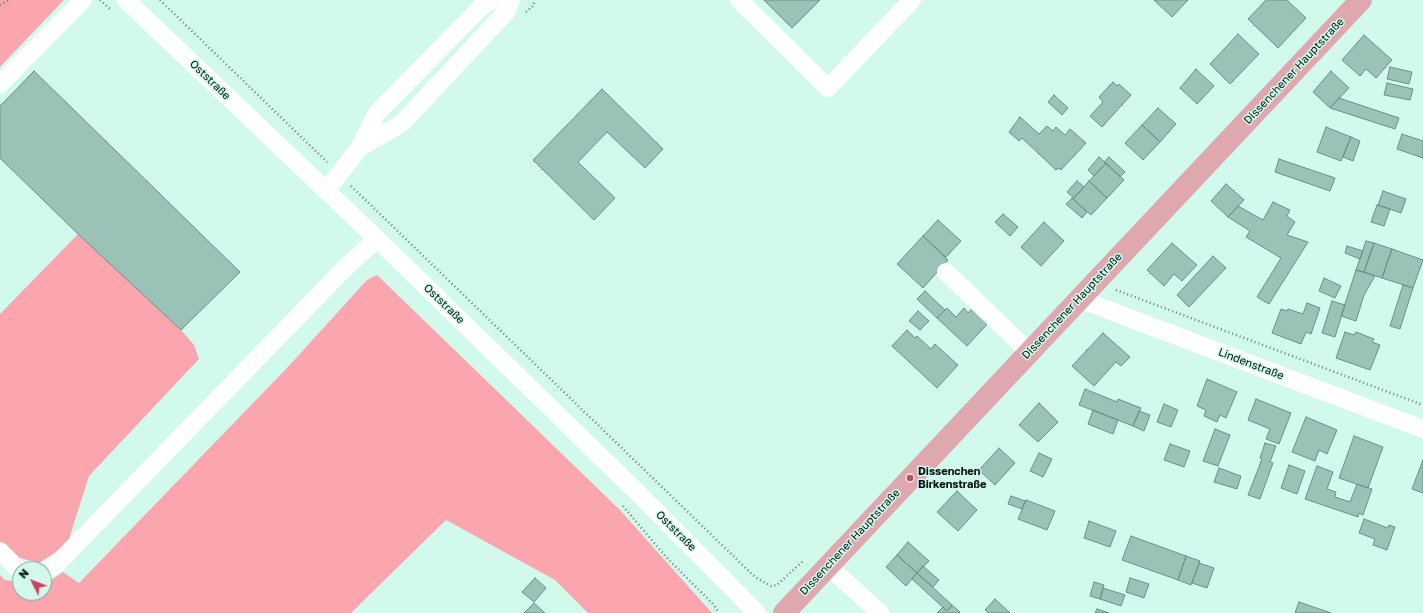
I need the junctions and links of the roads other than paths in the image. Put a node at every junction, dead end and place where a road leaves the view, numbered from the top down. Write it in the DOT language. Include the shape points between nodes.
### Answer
graph roads {
  1 [pos="83,0"];
  2 [pos="126,0"];
  3 [pos="492,0"];
  4 [pos="511,0"];
  5 [pos="739,0"];
  6 [pos="912,0"];
  7 [pos="1361,0"];
  8 [pos="0,84"];
  9 [pos="359,148"];
  10 [pos="326,190"];
  11 [pos="377,238"];
  12 [pos="946,272"];
  13 [pos="1079,299"];
  14 [pos="1030,352"];
  15 [pos="1423,429"];
  16 [pos="0,551"];
  17 [pos="12,562"];
  18 [pos="828,566"];
  19 [pos="52,567"];
  20 [pos="788,612"];
  21 [pos="757,613"];
  22 [pos="880,613"];
  1 -- 8 [label="street"];
  2 -- 10 [label="street, Oststraße"];
  3 -- 9 [label="street" via="481,7 377,113"];
  4 -- 9 [label="street" via="506,12 401,124"];
  5 -- 6 [label="street" via="828,88"];
  7 -- 13 [label="main road, Dissenchener Hauptstraße"];
  9 -- 10 [label="street"];
  10 -- 11 [label="street, Oststraße"];
  11 -- 19 [label="street"];
  11 -- 21 [label="street, Oststraße" via="646,500"];
  12 -- 14 [label="street"];
  13 -- 14 [label="main road, Dissenchener Hauptstraße"];
  13 -- 15 [label="street, Lindenstraße"];
  14 -- 18 [label="main road, Dissenchener Hauptstraße"];
  16 -- 17 [label="street"];
  18 -- 20 [label="main road, Dissenchener Hauptstraße"];
  18 -- 22 [label="street"];
}
